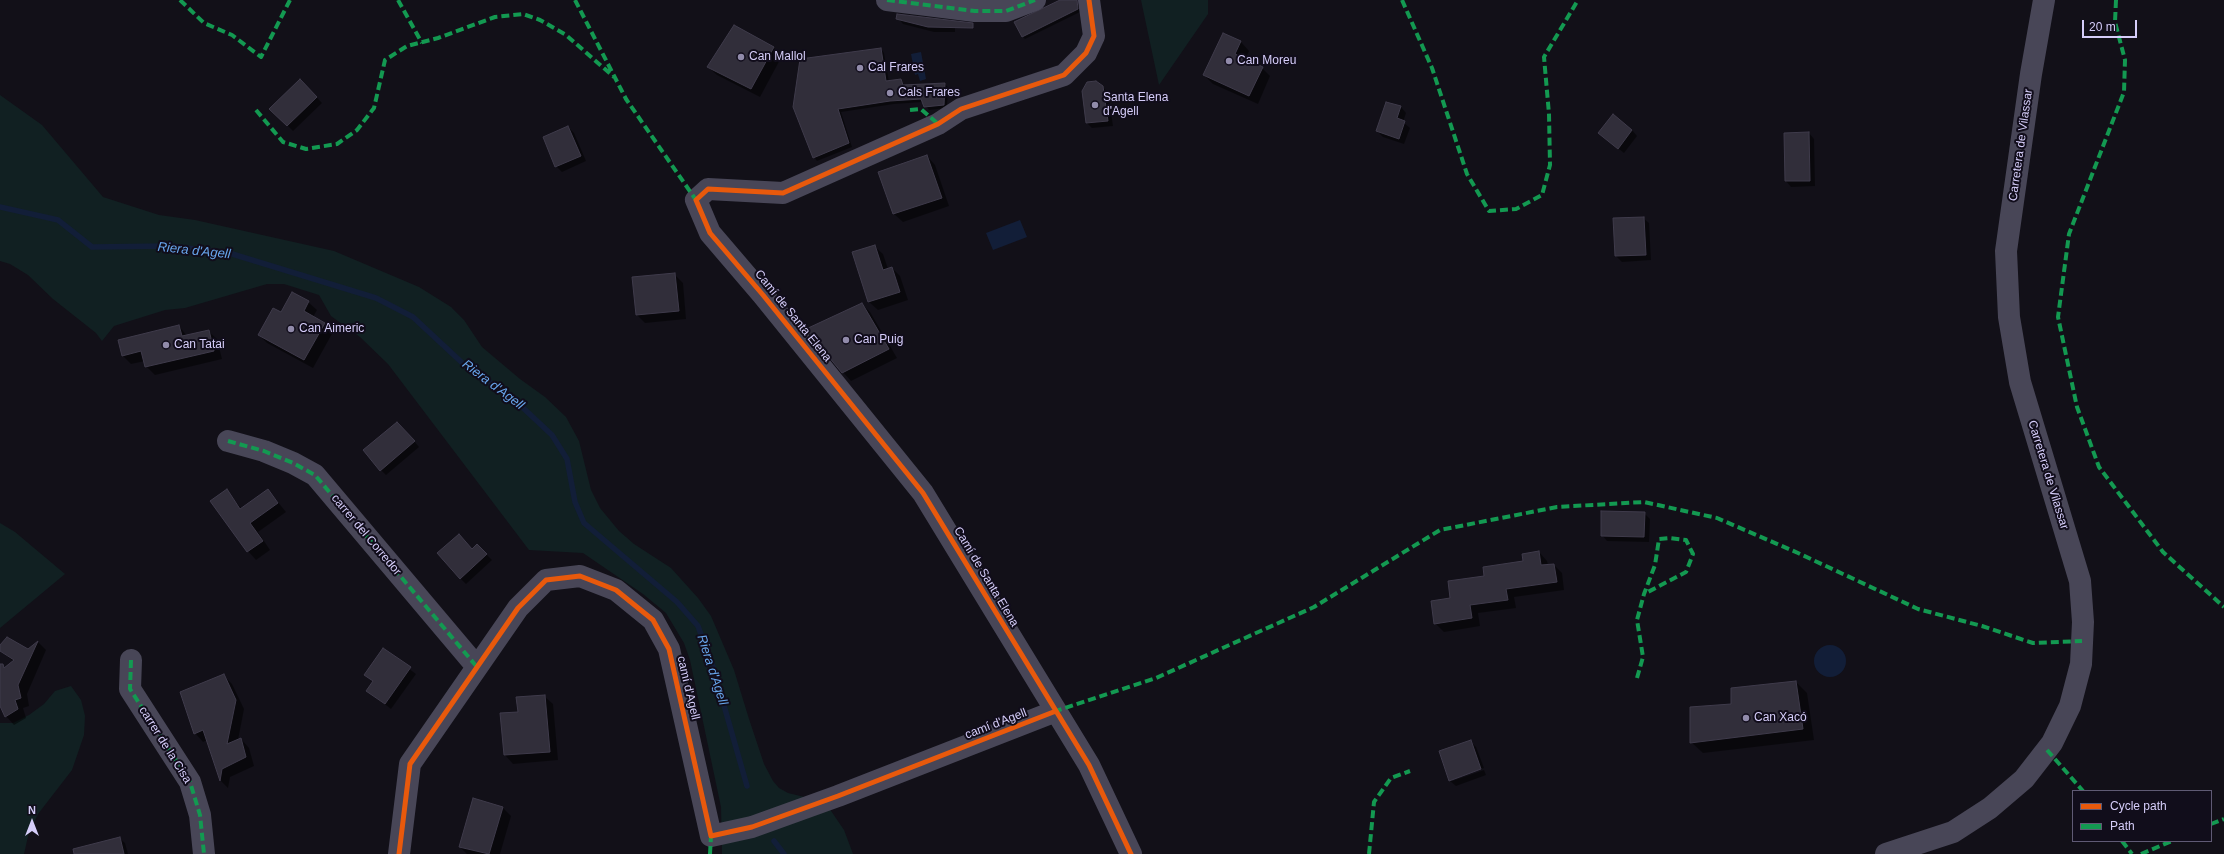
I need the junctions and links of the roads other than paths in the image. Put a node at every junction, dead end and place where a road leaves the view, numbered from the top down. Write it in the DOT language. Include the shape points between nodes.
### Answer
graph roads {
  1 [pos="887,0"];
  2 [pos="1035,0"];
  3 [pos="1089,0"];
  4 [pos="2044,0"];
  5 [pos="228,441"];
  6 [pos="131,660"];
  7 [pos="477,667"];
  8 [pos="1056,711"];
  9 [pos="710,845"];
  10 [pos="204,854"];
  11 [pos="399,854"];
  12 [pos="1131,854"];
  13 [pos="1886,854"];
  1 -- 2 [label="street" via="975,11 1006,11"];
  3 -- 8 [label="street, Camí de Santa Elena" via="1094,36 1086,53 1064,75 961,109 938,124 783,193 708,189 696,200 710,233 764,295 923,492"];
  4 -- 13 [label="street, Carretera de Vilassar" via="2006,251 2009,317 2020,382 2080,581 2083,622 2081,664 2070,706 2052,743 2024,779 1990,808 1953,832"];
  5 -- 7 [label="street, carrer del Corredor" via="264,451 315,475"];
  6 -- 10 [label="street, carrer de la Cisa" via="130,689 190,782 200,816"];
  7 -- 9 [label="street, camí d'Agell" via="518,608 546,580 580,576 616,590 653,620 669,649"];
  7 -- 11 [label="street, camí d'Agell" via="410,764"];
  8 -- 9 [label="street, camí d'Agell"];
  8 -- 12 [label="street, Camí de Santa Elena" via="1090,765"];
}
